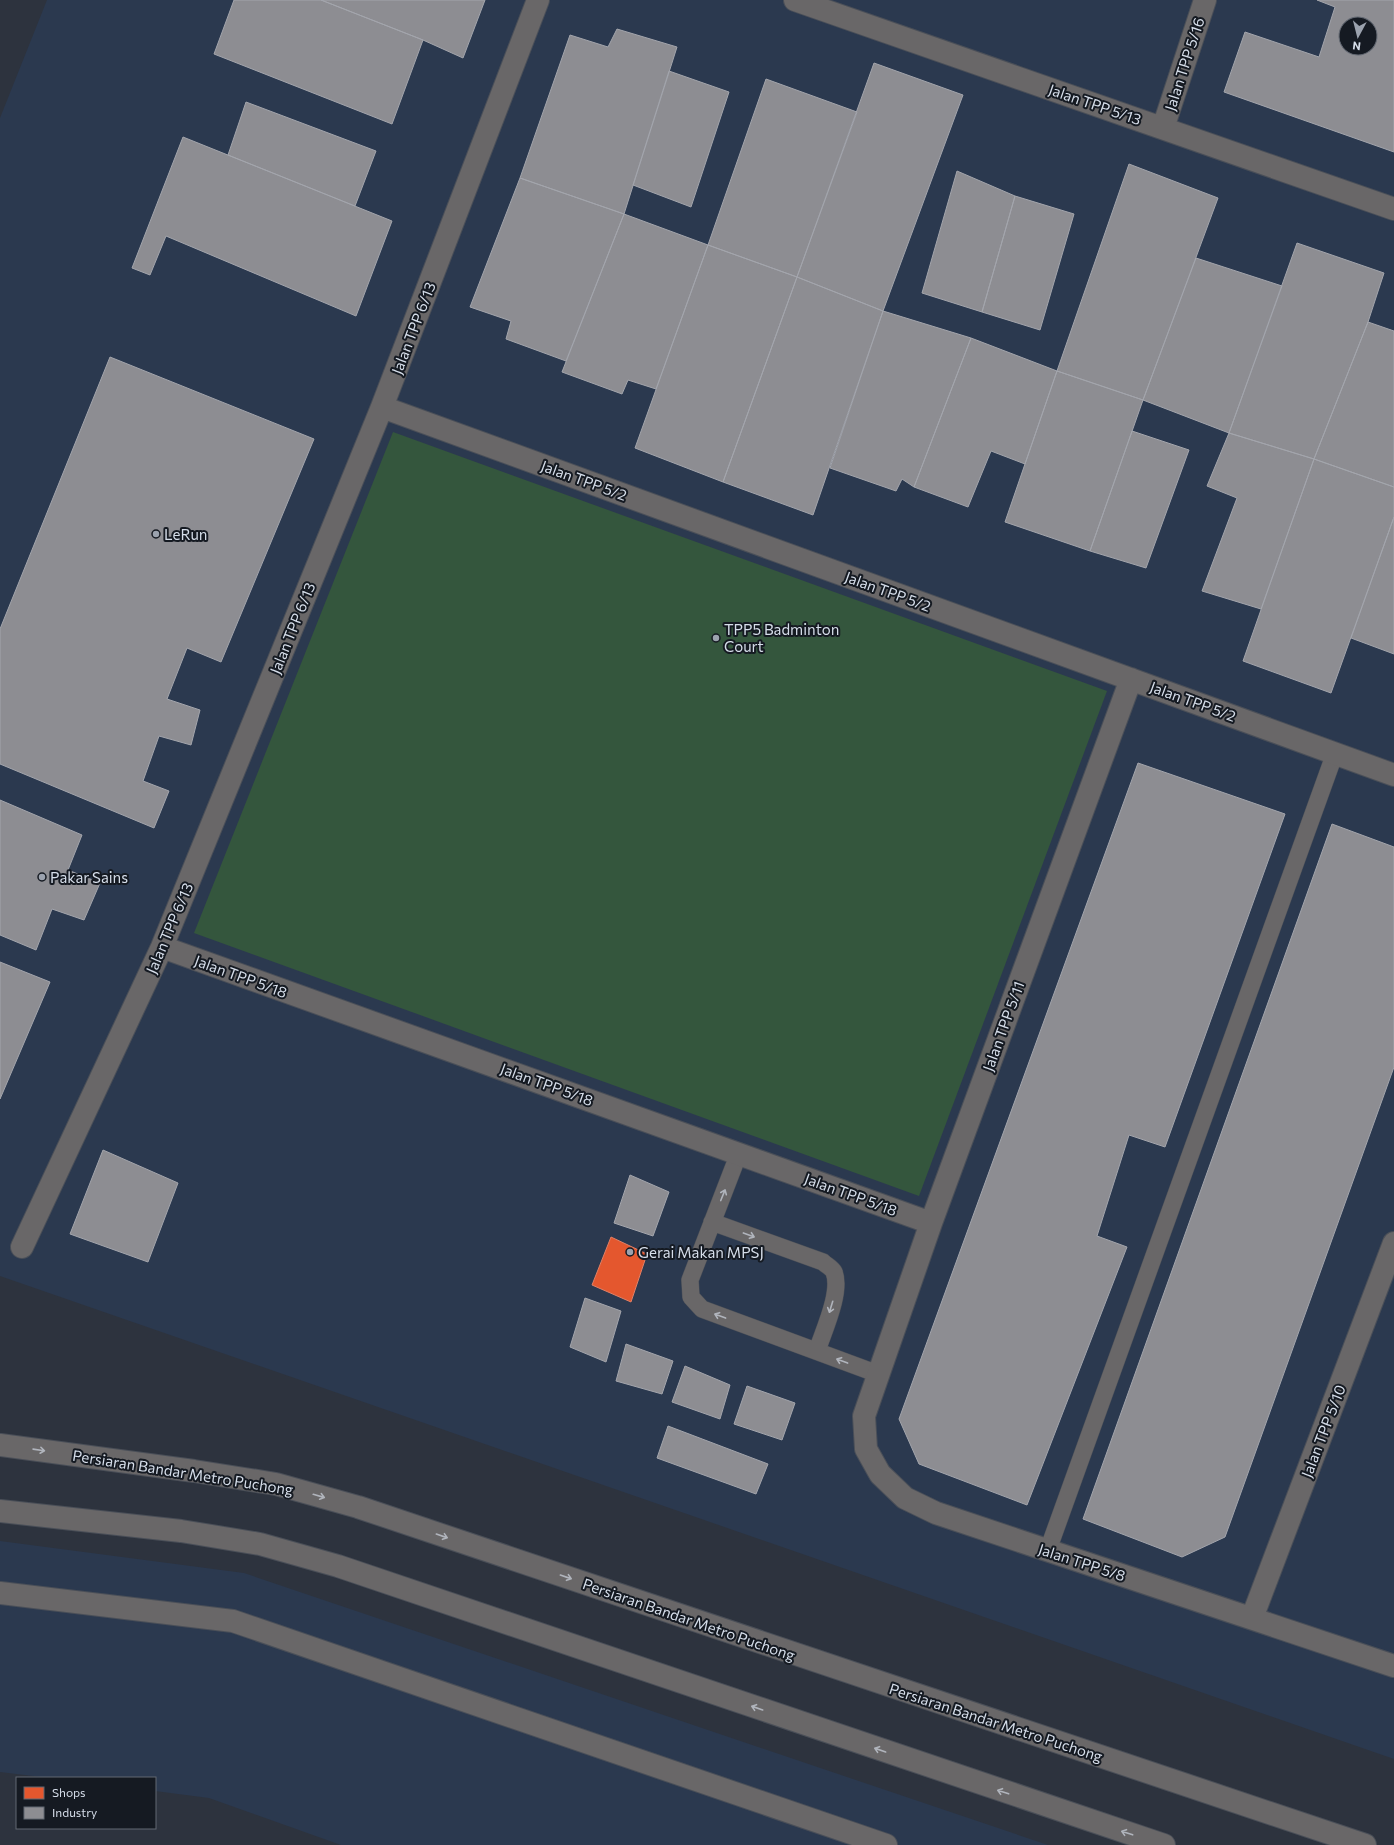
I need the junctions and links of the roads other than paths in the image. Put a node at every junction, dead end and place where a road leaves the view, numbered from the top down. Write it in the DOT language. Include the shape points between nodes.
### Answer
graph roads {
  1 [pos="538,0"];
  2 [pos="795,0"];
  3 [pos="1205,0"];
  4 [pos="1163,128"];
  5 [pos="1394,209"];
  6 [pos="382,407"];
  7 [pos="1131,679"];
  8 [pos="1335,753"];
  9 [pos="1394,775"];
  10 [pos="162,947"];
  11 [pos="739,1153"];
  12 [pos="712,1222"];
  13 [pos="931,1223"];
  14 [pos="1394,1243"];
  15 [pos="22,1247"];
  16 [pos="817,1351"];
  17 [pos="878,1374"];
  18 [pos="0,1445"];
  19 [pos="0,1511"];
  20 [pos="1048,1550"];
  21 [pos="0,1593"];
  22 [pos="1252,1618"];
  23 [pos="1394,1666"];
  24 [pos="886,1845"];
  25 [pos="1164,1845"];
  26 [pos="1365,1845"];
  1 -- 6 [label="street, Jalan TPP 6/13"];
  2 -- 4 [label="street, Jalan TPP 5/13"];
  3 -- 4 [label="street, Jalan TPP 5/16"];
  4 -- 5 [label="street, Jalan TPP 5/13"];
  6 -- 7 [label="street, Jalan TPP 5/2"];
  6 -- 10 [label="street, Jalan TPP 6/13"];
  7 -- 8 [label="street, Jalan TPP 5/2"];
  7 -- 13 [label="street, Jalan TPP 5/11"];
  8 -- 9 [label="street, Jalan TPP 5/2"];
  8 -- 20 [label="lane"];
  10 -- 11 [label="street, Jalan TPP 5/18"];
  10 -- 15 [label="street, Jalan TPP 6/13"];
  12 -- 11 [label="lane, one-way"];
  11 -- 13 [label="street, Jalan TPP 5/18"];
  12 -- 16 [label="lane, one-way" via="823,1262 834,1271 837,1285 833,1304"];
  16 -- 12 [label="lane, one-way" via="702,1309 691,1297 690,1280"];
  13 -- 17 [label="street, Jalan TPP 5/11"];
  14 -- 22 [label="street, Jalan TPP 5/10"];
  17 -- 16 [label="lane, one-way"];
  17 -- 20 [label="street, Jalan TPP 5/8" via="864,1416 866,1449 880,1474 905,1498 936,1513"];
  18 -- 26 [label="street, Persiaran Bandar Metro Puchong, one-way" via="276,1484 358,1507"];
  25 -- 19 [label="street, one-way" via="338,1566 260,1544 181,1531"];
  20 -- 22 [label="street, Jalan TPP 5/8"];
  21 -- 24 [label="street" via="233,1621"];
  22 -- 23 [label="street, Jalan TPP 5/8"];
}
